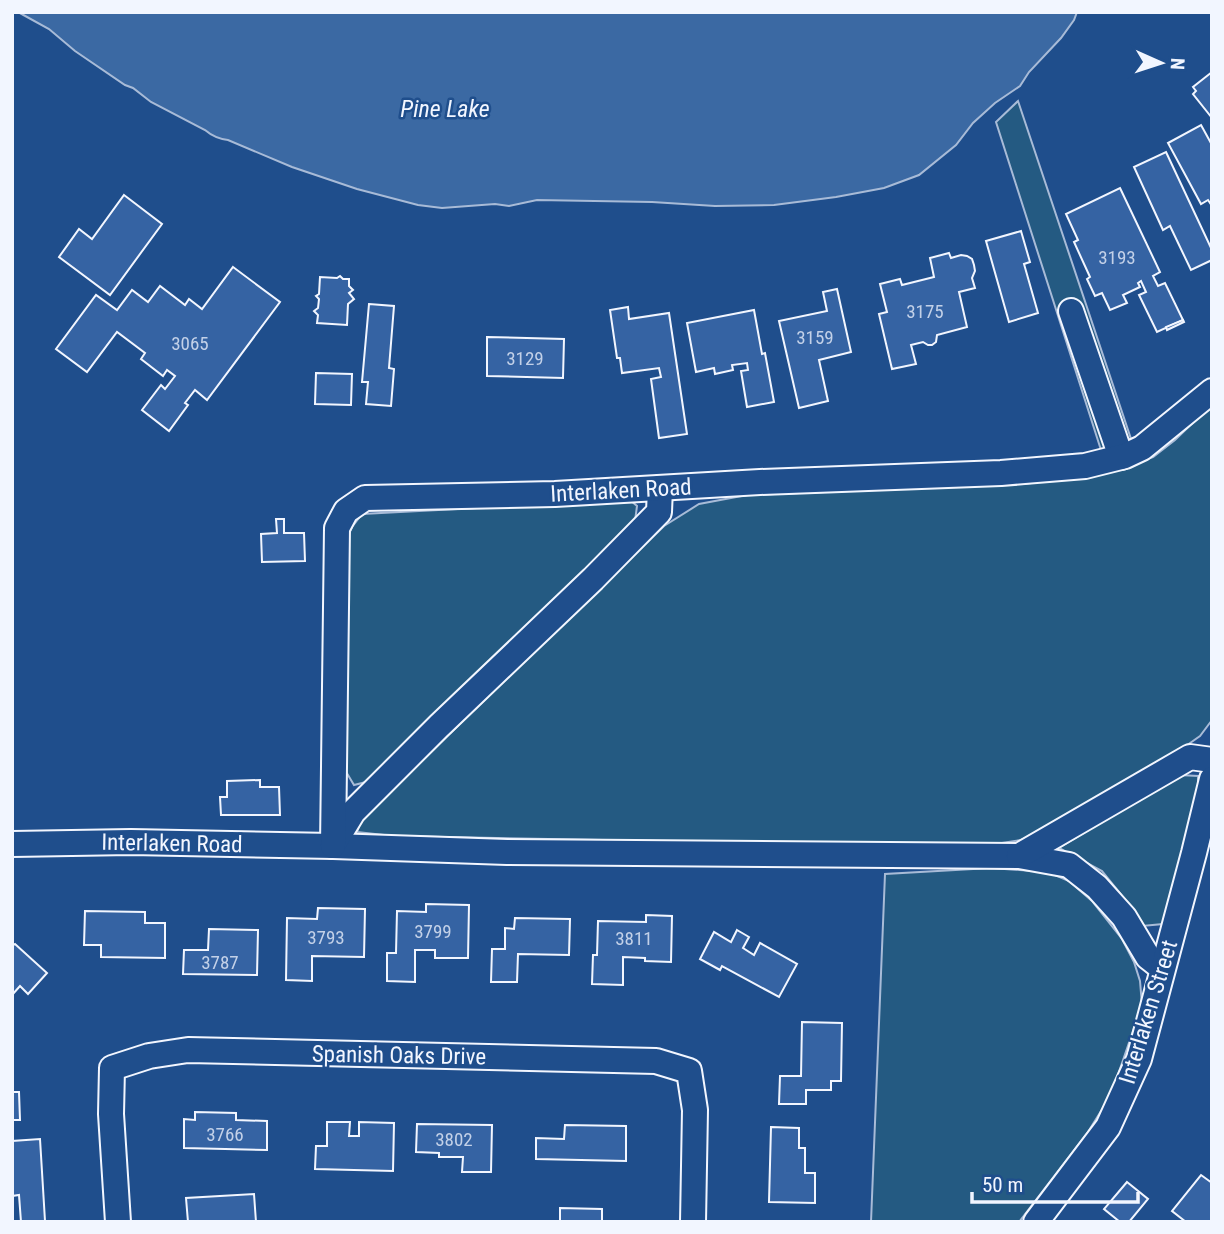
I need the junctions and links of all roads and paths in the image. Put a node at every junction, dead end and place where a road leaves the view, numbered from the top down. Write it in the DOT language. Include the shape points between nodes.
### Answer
graph roads {
  1 [pos="1071,312"];
  2 [pos="1212,390"];
  3 [pos="1121,457"];
  4 [pos="660,488"];
  5 [pos="1212,760"];
  6 [pos="1212,779"];
  7 [pos="12,844"];
  8 [pos="333,846"];
  9 [pos="1019,856"];
  10 [pos="1162,968"];
  11 [pos="118,1222"];
  12 [pos="693,1222"];
  13 [pos="1036,1222"];
  1 -- 3 [label="street"];
  2 -- 3 [label="street, Interlaken Road" via="1142,448"];
  3 -- 4 [label="street, Interlaken Road" via="1085,466 1001,473"];
  4 -- 8 [label="street" via="659,512 353,812"];
  4 -- 8 [label="street, Interlaken Road" via="365,498 346,511 337,528 335,558"];
  5 -- 9 [label="street" via="1190,757"];
  6 -- 10 [label="street, Interlaken Street"];
  7 -- 8 [label="street, Interlaken Road"];
  8 -- 9 [label="street, Interlaken Road"];
  9 -- 10 [label="street, Interlaken Road" via="1069,865 1125,917 1148,957"];
  10 -- 13 [label="street, Interlaken Street" via="1139,1059 1108,1127"];
  11 -- 12 [label="street, Spanish Oaks Drive" via="112,1068 188,1050 656,1061 689,1071 695,1110"];
}
